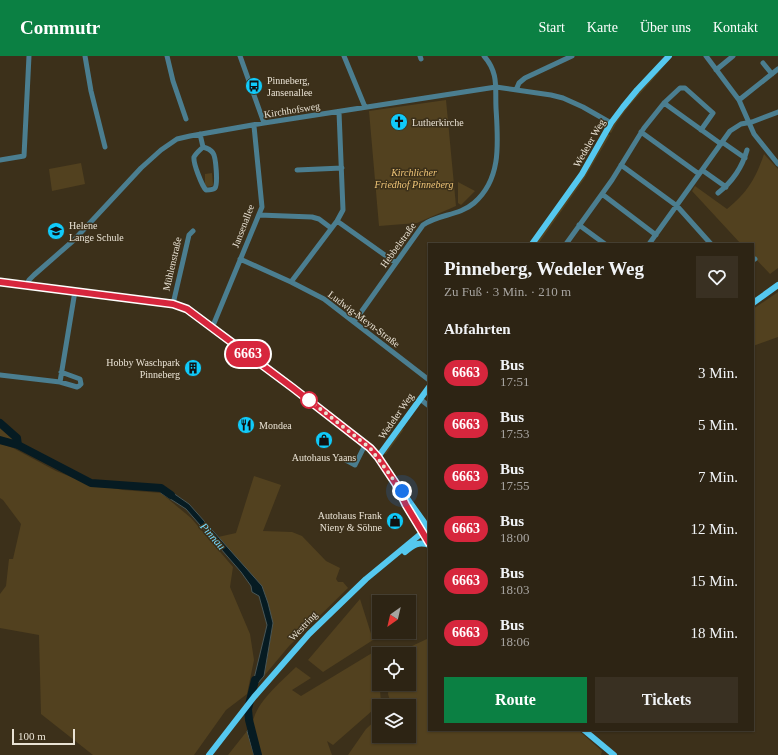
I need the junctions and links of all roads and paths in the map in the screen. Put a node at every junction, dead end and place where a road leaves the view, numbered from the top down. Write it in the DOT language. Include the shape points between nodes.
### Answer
graph roads {
  1 [pos="29,56"];
  2 [pos="85,56"];
  3 [pos="167,56"];
  4 [pos="240,56"];
  5 [pos="344,56"];
  6 [pos="484,56"];
  7 [pos="572,56"];
  8 [pos="669,56"];
  9 [pos="706,56"];
  10 [pos="733,56"];
  11 [pos="763,63"];
  12 [pos="778,69"];
  13 [pos="716,70"];
  14 [pos="772,74"];
  15 [pos="496,87"];
  16 [pos="516,90"];
  17 [pos="739,100"];
  18 [pos="664,103"];
  19 [pos="365,107"];
  20 [pos="339,112"];
  21 [pos="777,114"];
  22 [pos="186,119"];
  23 [pos="748,122"];
  24 [pos="264,123"];
  25 [pos="611,124"];
  26 [pos="254,126"];
  27 [pos="701,130"];
  28 [pos="641,132"];
  29 [pos="200,134"];
  30 [pos="721,143"];
  31 [pos="105,147"];
  32 [pos="203,147"];
  33 [pos="747,150"];
  34 [pos="745,158"];
  35 [pos="0,160"];
  36 [pos="778,164"];
  37 [pos="621,165"];
  38 [pos="342,168"];
  39 [pos="296,170"];
  40 [pos="700,172"];
  41 [pos="726,186"];
  42 [pos="718,193"];
  43 [pos="602,194"];
  44 [pos="677,206"];
  45 [pos="259,215"];
  46 [pos="337,221"];
  47 [pos="579,225"];
  48 [pos="331,228"];
  49 [pos="192,231"];
  50 [pos="656,235"];
  51 [pos="533,243"];
  52 [pos="567,243"];
  53 [pos="603,243"];
  54 [pos="652,243"];
  55 [pos="710,243"];
  56 [pos="240,259"];
  57 [pos="396,263"];
  58 [pos="0,282"];
  59 [pos="291,282"];
  60 [pos="28,285"];
  61 [pos="778,286"];
  62 [pos="75,291"];
  63 [pos="754,301"];
  64 [pos="173,304"];
  65 [pos="354,322"];
  66 [pos="212,328"];
  67 [pos="61,372"];
  68 [pos="0,375"];
  69 [pos="428,379"];
  70 [pos="60,382"];
  71 [pos="428,388"];
  72 [pos="420,399"];
  73 [pos="428,405"];
  74 [pos="364,447"];
  75 [pos="378,457"];
  76 [pos="342,458"];
  77 [pos="398,487"];
  78 [pos="418,513"];
  79 [pos="428,517"];
  80 [pos="427,530"];
  81 [pos="428,544"];
  82 [pos="393,557"];
  83 [pos="585,731"];
  84 [pos="209,755"];
  85 [pos="614,755"];
  1 -- 35 [label="street" via="24,156"];
  2 -- 31 [label="street"];
  3 -- 22 [label="street"];
  4 -- 24 [label="street"];
  5 -- 19 [label="street"];
  6 -- 15 [label="street, Hebbelstraße" via="493,69"];
  7 -- 16 [label="street" via="524,78"];
  8 -- 25 [label="main road, Wedeler Weg" via="637,90"];
  9 -- 13 [label="street"];
  10 -- 13 [label="street"];
  11 -- 14 [label="street"];
  12 -- 14 [label="street"];
  13 -- 17 [label="street"];
  14 -- 17 [label="street"];
  15 -- 16 [label="street, Kirchhofsweg"];
  15 -- 19 [label="street, Kirchhofsweg"];
  15 -- 57 [label="street, Hebbelstraße" via="498,149 489,185 467,208 423,225"];
  16 -- 25 [label="street, Kirchhofsweg" via="563,98"];
  17 -- 23 [label="street"];
  18 -- 27 [label="street"];
  18 -- 27 [label="street" via="682,87 713,113"];
  18 -- 28 [label="street"];
  19 -- 20 [label="street, Kirchhofsweg"];
  20 -- 24 [label="street, Kirchhofsweg"];
  20 -- 38 [label="street"];
  21 -- 23 [label="street"];
  23 -- 30 [label="street" via="735,126"];
  23 -- 36 [label="street"];
  24 -- 26 [label="street, Kirchhofsweg"];
  25 -- 51 [label="main road, Wedeler Weg" via="582,174"];
  26 -- 29 [label="street, Kirchhofsweg"];
  26 -- 45 [label="street, Jansenallee" via="262,206"];
  27 -- 30 [label="street"];
  28 -- 37 [label="street"];
  28 -- 40 [label="street"];
  29 -- 32 [label="street"];
  29 -- 60 [label="street, Kirchhofsweg" via="177,139 161,150 74,240 29,280"];
  30 -- 34 [label="street"];
  30 -- 40 [label="street"];
  32 -- 32 [label="street" via="211,150 215,157 217,184 210,190 202,186 194,162 195,155"];
  33 -- 34 [label="street"];
  34 -- 41 [label="street" via="740,169"];
  37 -- 43 [label="street"];
  37 -- 44 [label="street"];
  38 -- 39 [label="street"];
  38 -- 46 [label="street" via="344,208"];
  40 -- 41 [label="street"];
  40 -- 44 [label="street"];
  41 -- 42 [label="street"];
  43 -- 47 [label="street"];
  43 -- 50 [label="street"];
  44 -- 50 [label="street"];
  44 -- 55 [label="street"];
  45 -- 48 [label="street" via="312,217"];
  45 -- 56 [label="street, Jansenallee"];
  46 -- 48 [label="street"];
  46 -- 57 [label="street"];
  47 -- 52 [label="street"];
  47 -- 53 [label="street"];
  48 -- 59 [label="street"];
  49 -- 64 [label="street, Mühlenstraße"];
  50 -- 54 [label="street"];
  56 -- 59 [label="street, Ludwig-Meyn-Straße"];
  56 -- 66 [label="street, Jansenallee"];
  57 -- 65 [label="street, Hebbelstraße"];
  58 -- 60 [label="main road, Mühlenstraße"];
  59 -- 65 [label="street, Ludwig-Meyn-Straße" via="324,299"];
  60 -- 62 [label="main road, Mühlenstraße"];
  61 -- 63 [label="main road"];
  62 -- 64 [label="main road, Mühlenstraße"];
  62 -- 67 [label="street"];
  64 -- 66 [label="main road, Mühlenstraße" via="187,309"];
  65 -- 69 [label="street, Ludwig-Meyn-Straße"];
  66 -- 75 [label="main road, Mühlenstraße" via="362,440"];
  67 -- 70 [label="street"];
  67 -- 70 [label="street" via="80,379 81,382 77,387"];
  68 -- 70 [label="street"];
  71 -- 72 [label="main road, Wedeler Weg"];
  72 -- 73 [label="street"];
  72 -- 75 [label="main road, Wedeler Weg"];
  74 -- 76 [label="street" via="355,465"];
  75 -- 77 [label="main road, Mühlenstraße"];
  77 -- 78 [label="main road, Mühlenstraße"];
  77 -- 80 [label="main road, Mühlenstraße" via="406,505"];
  78 -- 79 [label="main road"];
  78 -- 80 [label="main road, Mühlenstraße"];
  80 -- 82 [label="main road, Westring"];
  81 -- 82 [label="main road" via="415,544"];
  82 -- 84 [label="main road, Westring" via="332,610 289,656"];
  83 -- 85 [label="main road"];
}
